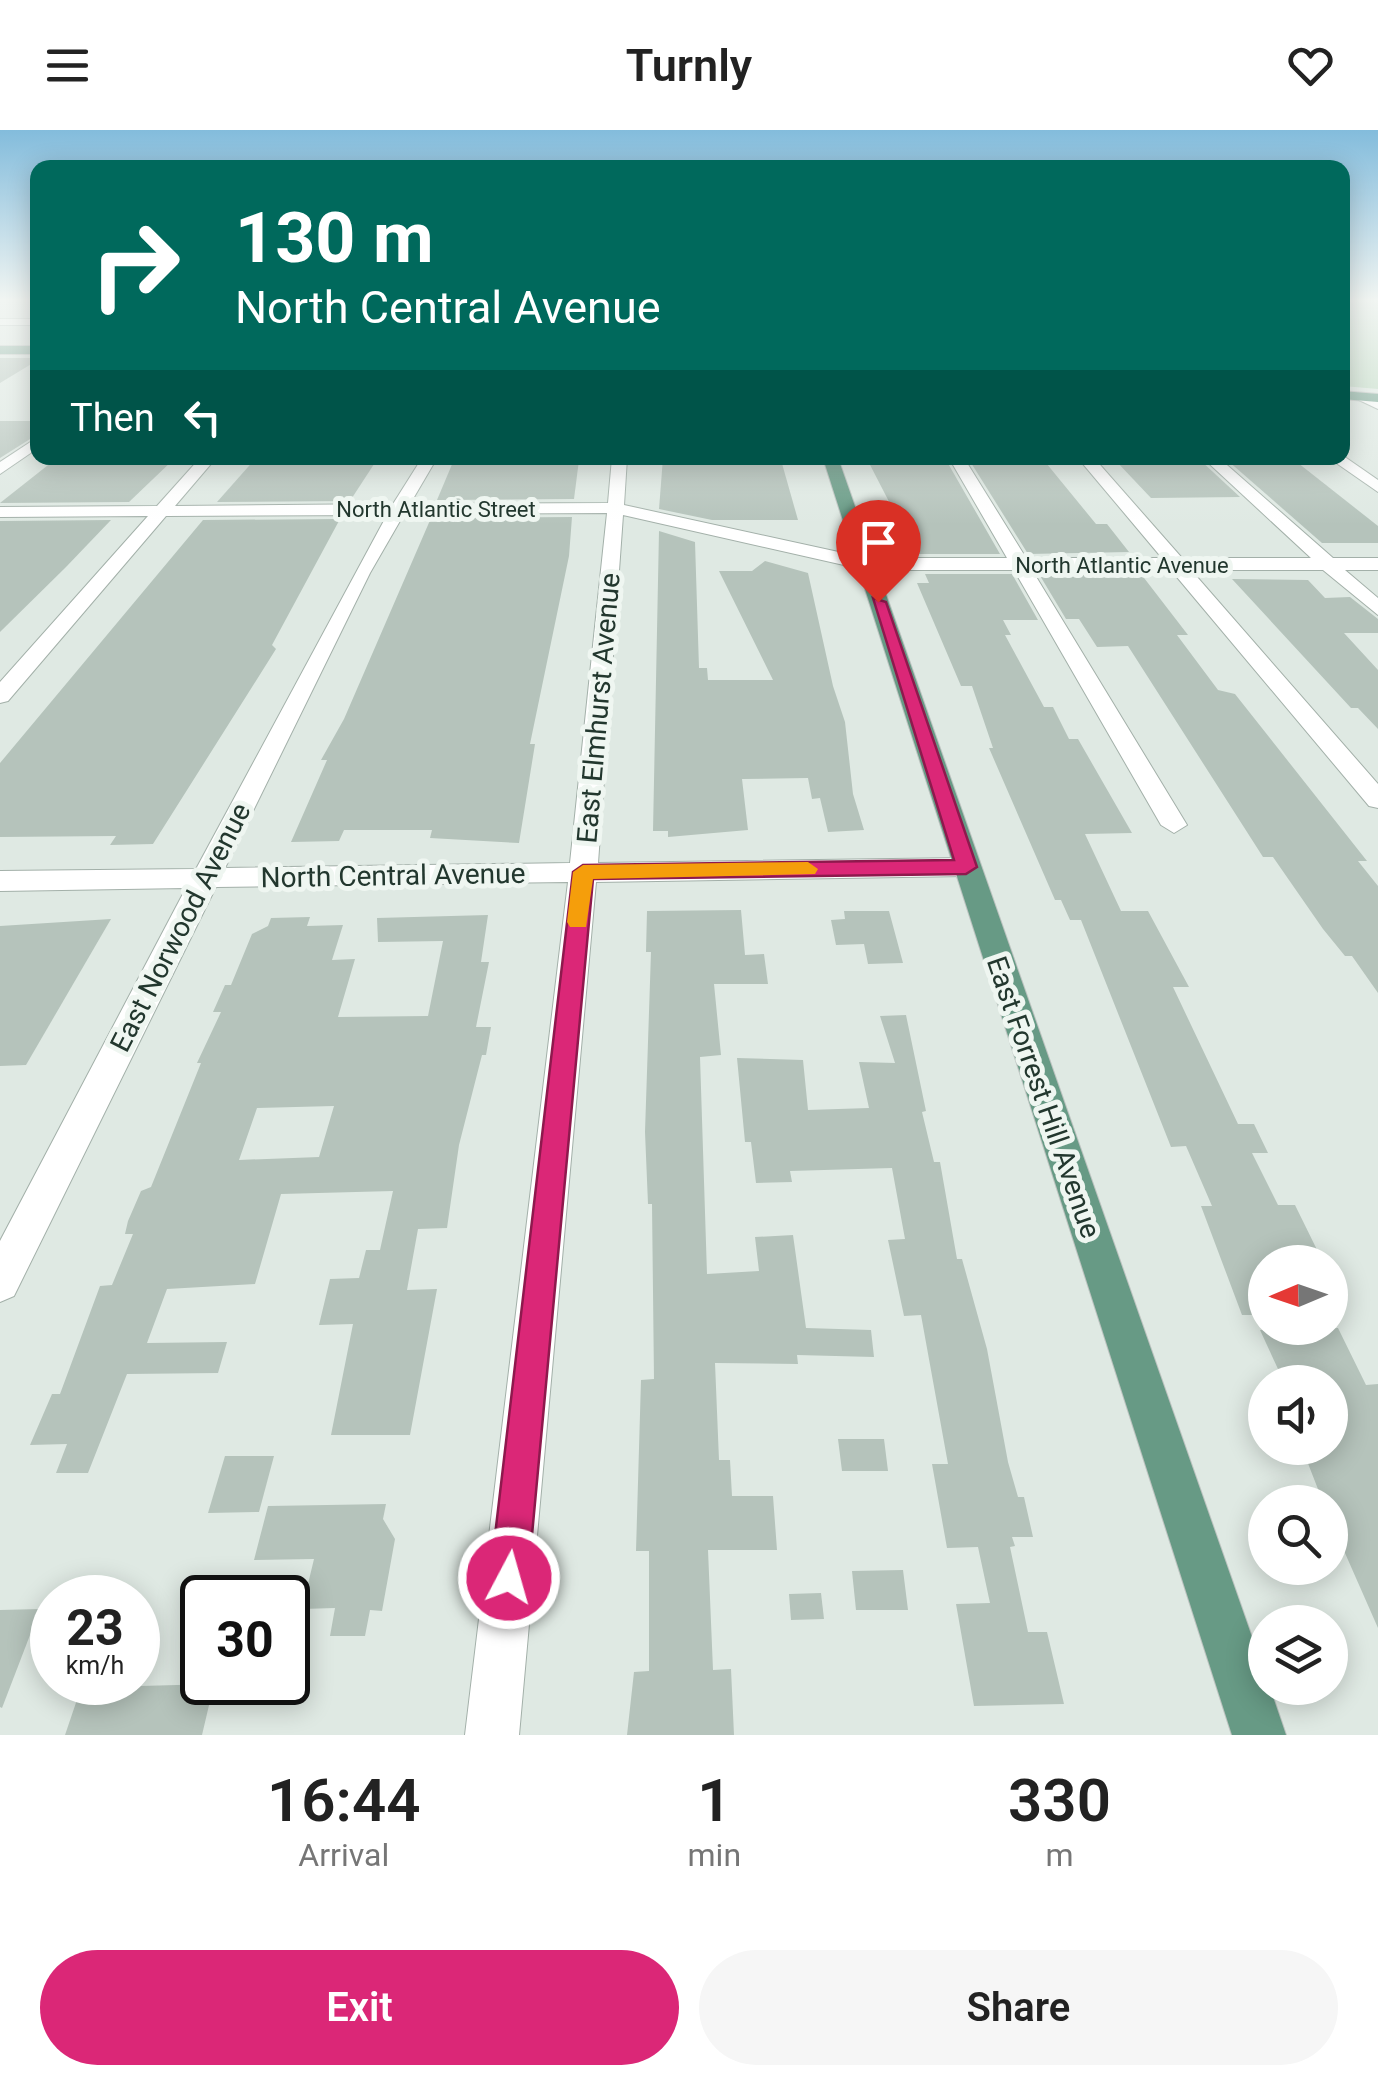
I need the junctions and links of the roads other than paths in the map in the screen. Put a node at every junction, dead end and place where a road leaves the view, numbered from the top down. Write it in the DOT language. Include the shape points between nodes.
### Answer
graph roads {
  1 [pos="30,446"];
  2 [pos="203,465"];
  3 [pos="221,465"];
  4 [pos="407,465"];
  5 [pos="424,465"];
  6 [pos="619,465"];
  7 [pos="832,465"];
  8 [pos="962,465"];
  9 [pos="1092,465"];
  10 [pos="1219,465"];
  11 [pos="1348,465"];
  12 [pos="0,469"];
  13 [pos="1378,487"];
  14 [pos="615,508"];
  15 [pos="392,509"];
  16 [pos="170,511"];
  17 [pos="0,512"];
  18 [pos="866,564"];
  19 [pos="1328,564"];
  20 [pos="1378,564"];
  21 [pos="1018,565"];
  22 [pos="1178,566"];
  23 [pos="1378,609"];
  24 [pos="0,696"];
  25 [pos="1378,800"];
  26 [pos="1174,824"];
  27 [pos="966,867"];
  28 [pos="583,872"];
  29 [pos="205,877"];
  30 [pos="0,881"];
  31 [pos="0,1282"];
  32 [pos="492,1735"];
  33 [pos="1259,1735"];
  1 -- 12 [label="street"];
  2 -- 16 [label="street"];
  3 -- 16 [label="street"];
  4 -- 15 [label="street, East Norwood Avenue"];
  5 -- 15 [label="street, East Norwood Avenue"];
  6 -- 14 [label="street, East Elmhurst Avenue"];
  7 -- 18 [label="main road, East Forrest Hill Avenue"];
  8 -- 21 [label="street"];
  9 -- 22 [label="street"];
  10 -- 19 [label="street"];
  11 -- 13 [label="street"];
  14 -- 15 [label="street, North Atlantic Street"];
  14 -- 18 [label="street, North Atlantic Street"];
  14 -- 28 [label="street, East Elmhurst Avenue"];
  15 -- 16 [label="street, North Atlantic Street"];
  15 -- 29 [label="street, East Norwood Avenue"];
  16 -- 17 [label="street, North Atlantic Street"];
  16 -- 24 [label="street"];
  18 -- 21 [label="street, North Atlantic Avenue"];
  18 -- 27 [label="main road, East Forrest Hill Avenue"];
  19 -- 20 [label="street, North Atlantic Avenue"];
  19 -- 22 [label="street, North Atlantic Avenue"];
  19 -- 23 [label="street"];
  21 -- 22 [label="street, North Atlantic Avenue"];
  21 -- 26 [label="street"];
  22 -- 25 [label="street"];
  27 -- 28 [label="street, North Central Avenue"];
  27 -- 33 [label="main road, East Forrest Hill Avenue"];
  28 -- 29 [label="street, North Central Avenue"];
  28 -- 32 [label="street, East Elmhurst Avenue"];
  29 -- 30 [label="street, North Central Avenue"];
  29 -- 31 [label="street, East Norwood Avenue"];
}
